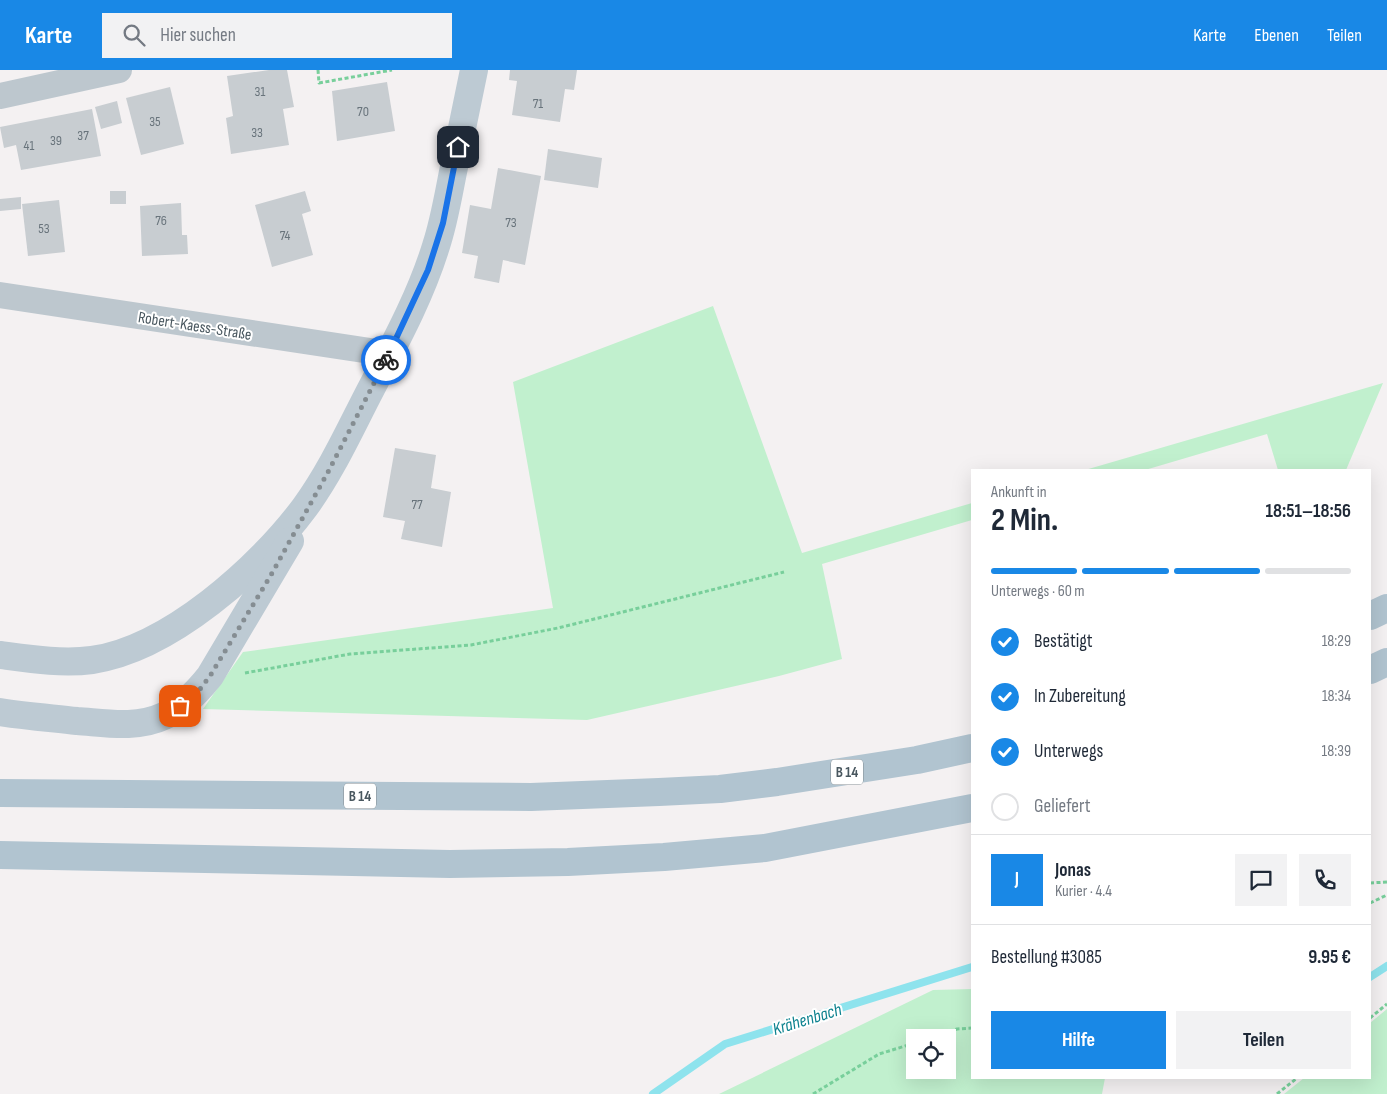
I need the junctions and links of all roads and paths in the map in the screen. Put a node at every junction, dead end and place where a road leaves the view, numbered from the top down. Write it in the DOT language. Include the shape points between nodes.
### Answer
graph roads {
  1 [pos="119,70"];
  2 [pos="318,70"];
  3 [pos="392,70"];
  4 [pos="474,70"];
  5 [pos="0,96"];
  6 [pos="0,295"];
  7 [pos="390,354"];
  8 [pos="328,472"];
  9 [pos="784,572"];
  10 [pos="1387,608"];
  11 [pos="1371,616"];
  12 [pos="0,655"];
  13 [pos="1387,662"];
  14 [pos="1371,670"];
  15 [pos="210,676"];
  16 [pos="0,712"];
  17 [pos="971,748"];
  18 [pos="0,793"];
  19 [pos="971,808"];
  20 [pos="0,855"];
  21 [pos="1387,882"];
  22 [pos="1371,883"];
  23 [pos="1387,896"];
  24 [pos="1371,903"];
  25 [pos="1387,1004"];
  26 [pos="1371,1017"];
  27 [pos="971,1028"];
  28 [pos="956,1029"];
  29 [pos="906,1046"];
  30 [pos="1296,1079"];
  31 [pos="813,1094"];
  32 [pos="1277,1094"];
  1 -- 5 [label="street"];
  2 -- 3 [label="path" via="319,83"];
  4 -- 7 [label="street" via="443,223 428,270"];
  6 -- 7 [label="street, Robert-Kaess-Straße"];
  7 -- 8 [label="street"];
  8 -- 12 [label="street" via="305,507 242,576 196,614 153,639 124,652 92,660 54,661"];
  8 -- 15 [label="street"];
  9 -- 15 [label="path" via="558,628 472,645 350,654 240,674"];
  10 -- 11 [label="main road"];
  13 -- 14 [label="main road"];
  15 -- 16 [label="street" via="180,706 143,723 118,725"];
  17 -- 18 [label="main road, B 14" via="841,773 694,790 531,797"];
  19 -- 20 [label="main road" via="765,848 568,862 440,864"];
  21 -- 22 [label="path"];
  23 -- 24 [label="path"];
  25 -- 26 [label="path"];
  27 -- 28 [label="path"];
  29 -- 31 [label="path" via="879,1054"];
  30 -- 32 [label="path"];
}
